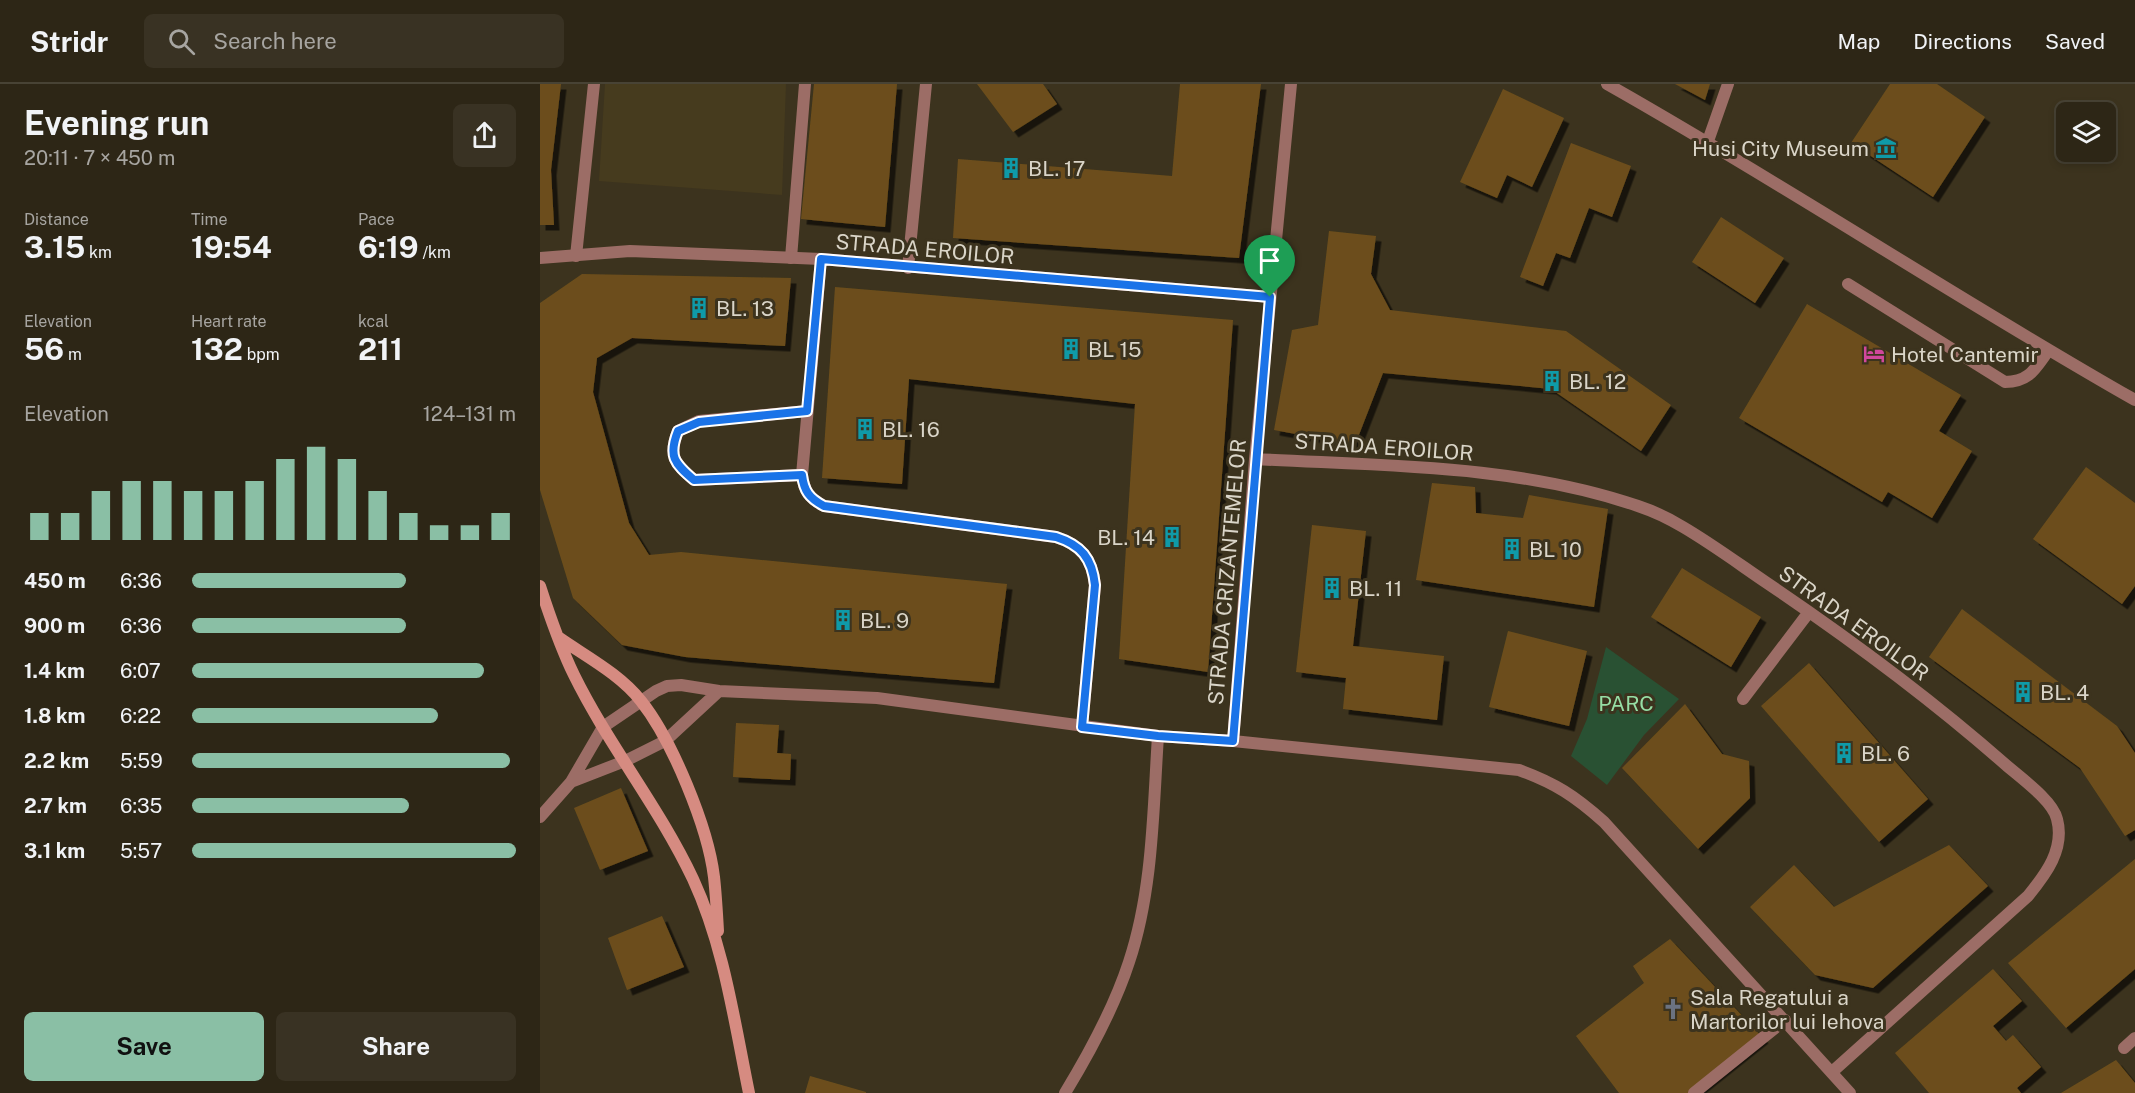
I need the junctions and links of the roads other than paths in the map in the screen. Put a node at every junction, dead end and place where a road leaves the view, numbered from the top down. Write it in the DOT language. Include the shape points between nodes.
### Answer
graph roads {
  1 [pos="594,84"];
  2 [pos="805,84"];
  3 [pos="926,84"];
  4 [pos="1291,84"];
  5 [pos="1607,84"];
  6 [pos="1728,84"];
  7 [pos="1708,141"];
  8 [pos="576,256"];
  9 [pos="540,258"];
  10 [pos="791,258"];
  11 [pos="821,259"];
  12 [pos="908,268"];
  13 [pos="1848,284"];
  14 [pos="1270,297"];
  15 [pos="2048,351"];
  16 [pos="2135,400"];
  17 [pos="807,411"];
  18 [pos="1255,459"];
  19 [pos="802,475"];
  20 [pos="540,586"];
  21 [pos="1809,612"];
  22 [pos="556,636"];
  23 [pos="718,692"];
  24 [pos="1743,699"];
  25 [pos="640,700"];
  26 [pos="603,727"];
  27 [pos="1082,727"];
  28 [pos="1158,736"];
  29 [pos="665,741"];
  30 [pos="1233,741"];
  31 [pos="626,761"];
  32 [pos="571,782"];
  33 [pos="540,817"];
  34 [pos="719,945"];
  35 [pos="1785,1020"];
  36 [pos="2135,1038"];
  37 [pos="2124,1048"];
  38 [pos="1832,1072"];
  39 [pos="749,1093"];
  40 [pos="1065,1093"];
  41 [pos="1694,1093"];
  42 [pos="1850,1093"];
  1 -- 8 [label="street"];
  2 -- 10 [label="street"];
  3 -- 12 [label="street"];
  4 -- 14 [label="street, STRADA CRIZANTEMELOR"];
  5 -- 7 [label="street"];
  6 -- 7 [label="street"];
  7 -- 15 [label="street"];
  8 -- 9 [label="street, STRADA EROILOR"];
  8 -- 10 [label="street, STRADA EROILOR" via="630,251"];
  10 -- 11 [label="street, STRADA EROILOR"];
  11 -- 12 [label="street, STRADA EROILOR"];
  11 -- 17 [label="street"];
  12 -- 14 [label="street, STRADA EROILOR"];
  13 -- 15 [label="street" via="2005,382 2019,382 2031,375"];
  14 -- 18 [label="street, STRADA CRIZANTEMELOR"];
  15 -- 16 [label="street"];
  17 -- 19 [label="street"];
  17 -- 19 [label="street" via="699,422 678,431 672,447 677,465 694,480"];
  18 -- 21 [label="street, STRADA EROILOR" via="1476,472 1558,484 1627,503 1681,526"];
  18 -- 30 [label="street, STRADA CRIZANTEMELOR"];
  19 -- 27 [label="street" via="804,489 811,499 824,506 1073,542 1093,568 1095,585"];
  20 -- 22 [label="street"];
  21 -- 24 [label="street"];
  21 -- 38 [label="street, STRADA EROILOR" via="1957,722 2034,790 2057,816 2060,836 2055,855 2028,896"];
  22 -- 25 [label="street" via="609,672"];
  22 -- 26 [label="street"];
  23 -- 25 [label="street" via="668,686"];
  23 -- 27 [label="street" via="877,698"];
  23 -- 29 [label="street"];
  25 -- 26 [label="street"];
  25 -- 29 [label="street"];
  26 -- 31 [label="street"];
  26 -- 32 [label="street"];
  27 -- 28 [label="street"];
  28 -- 30 [label="street"];
  28 -- 40 [label="street" via="1144,899 1130,959 1117,997"];
  29 -- 31 [label="street"];
  29 -- 34 [label="street" via="699,820 714,875"];
  30 -- 35 [label="street" via="1519,770 1552,782 1576,796 1604,822"];
  31 -- 32 [label="street"];
  31 -- 34 [label="street" via="693,879"];
  32 -- 33 [label="street"];
  34 -- 39 [label="street"];
  35 -- 38 [label="street"];
  35 -- 41 [label="street"];
  36 -- 37 [label="street"];
  38 -- 42 [label="street"];
}
